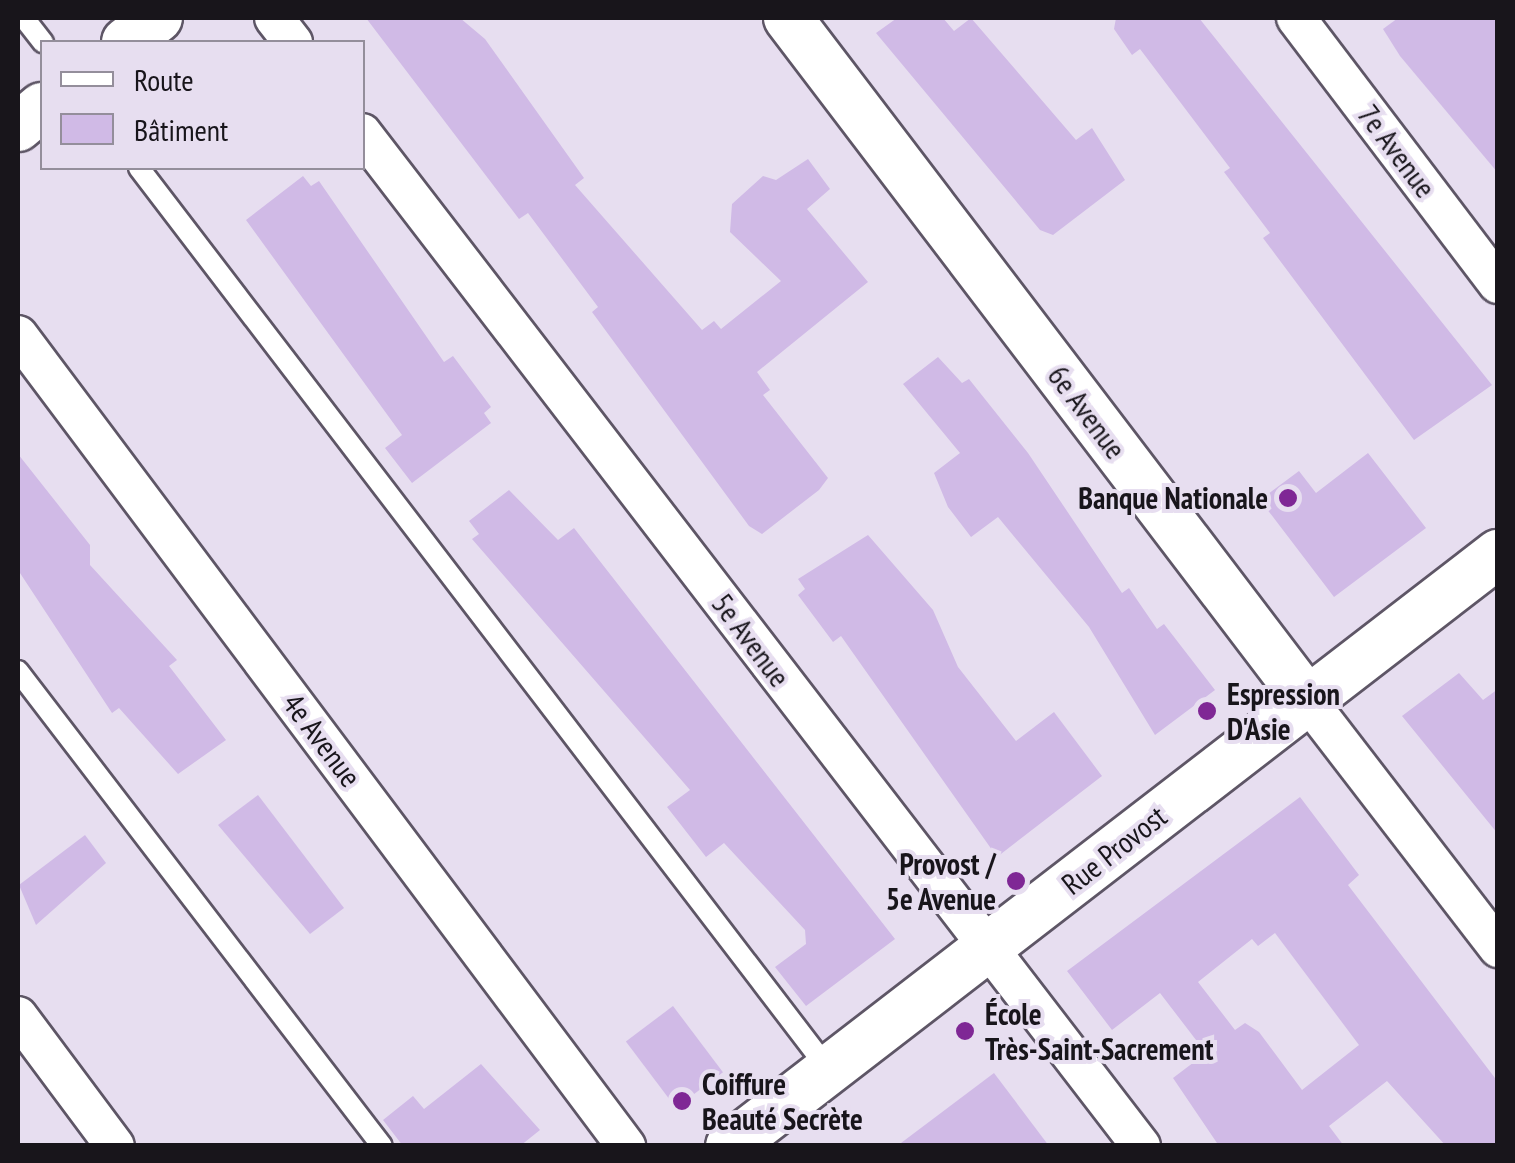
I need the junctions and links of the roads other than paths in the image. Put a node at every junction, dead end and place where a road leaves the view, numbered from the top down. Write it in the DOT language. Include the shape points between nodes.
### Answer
graph roads {
  1 [pos="24,18"];
  2 [pos="158,18"];
  3 [pos="274,18"];
  4 [pos="788,18"];
  5 [pos="1296,18"];
  6 [pos="41,40"];
  7 [pos="129,40"];
  8 [pos="291,40"];
  9 [pos="40,109"];
  10 [pos="18,126"];
  11 [pos="365,137"];
  12 [pos="141,170"];
  13 [pos="1498,284"];
  14 [pos="18,335"];
  15 [pos="1498,554"];
  16 [pos="18,671"];
  17 [pos="1308,701"];
  18 [pos="1498,948"];
  19 [pos="987,949"];
  20 [pos="18,1016"];
  21 [pos="830,1070"];
  22 [pos="116,1146"];
  23 [pos="382,1146"];
  24 [pos="626,1146"];
  25 [pos="730,1146"];
  26 [pos="1140,1146"];
  1 -- 6 [label="lane"];
  2 -- 7 [label="street"];
  3 -- 8 [label="street"];
  4 -- 17 [label="street, 6e Avenue"];
  5 -- 13 [label="street, 7e Avenue"];
  9 -- 10 [label="street"];
  11 -- 19 [label="street, 5e Avenue"];
  12 -- 21 [label="lane"];
  14 -- 24 [label="street, 4e Avenue"];
  15 -- 17 [label="street, Rue Provost"];
  16 -- 23 [label="lane"];
  17 -- 18 [label="street, 6e Avenue"];
  17 -- 19 [label="street, Rue Provost"];
  19 -- 21 [label="street, Rue Provost"];
  19 -- 26 [label="street, 5e Avenue"];
  20 -- 22 [label="street"];
  21 -- 25 [label="street, Rue Provost"];
}
